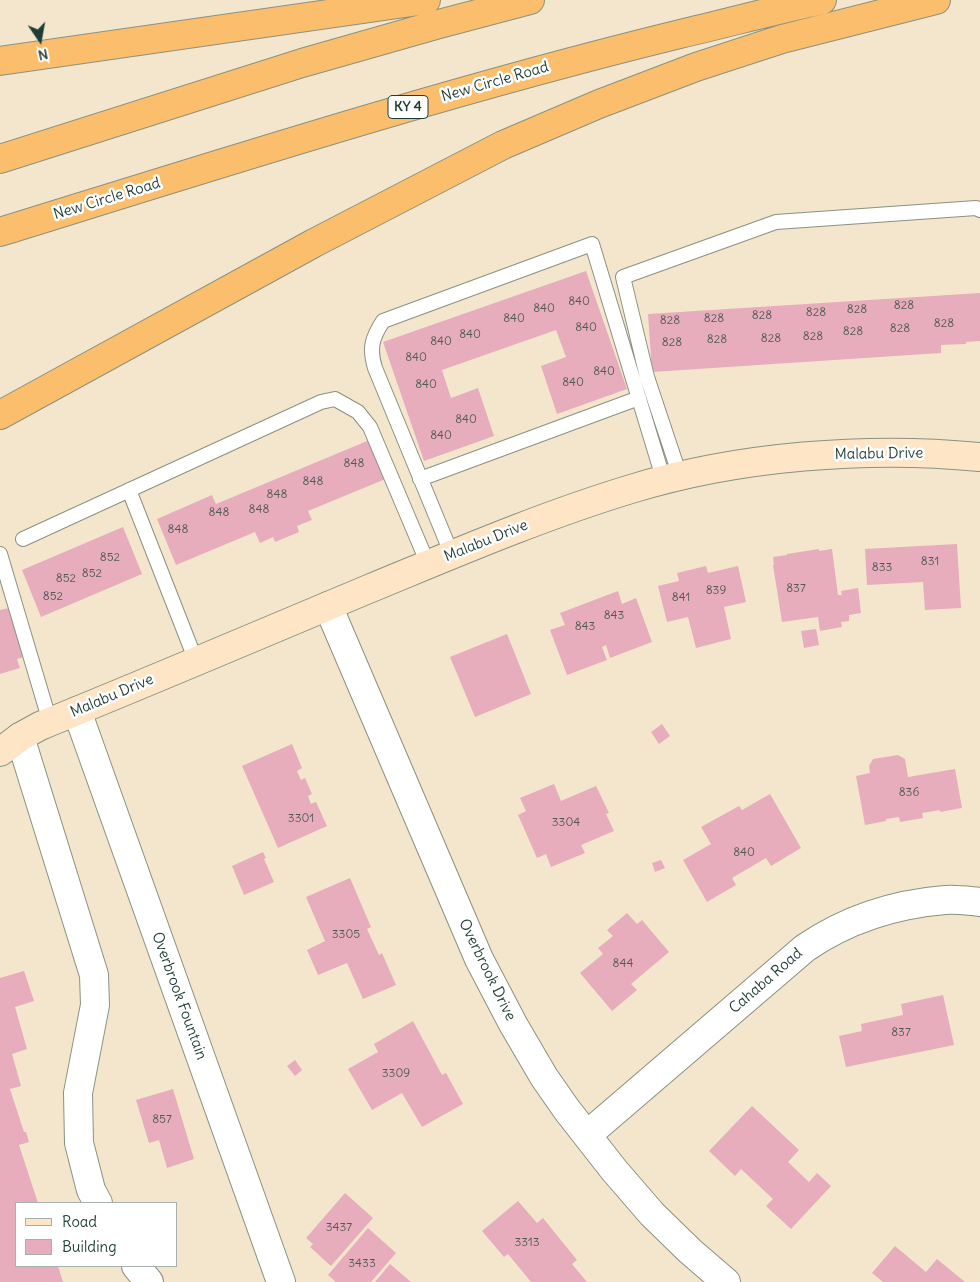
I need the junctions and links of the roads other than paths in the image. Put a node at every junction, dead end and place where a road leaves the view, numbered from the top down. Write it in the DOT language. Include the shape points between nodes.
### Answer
graph roads {
  1 [pos="426,0"];
  2 [pos="530,0"];
  3 [pos="822,0"];
  4 [pos="936,0"];
  5 [pos="0,61"];
  6 [pos="0,159"];
  7 [pos="980,210"];
  8 [pos="0,232"];
  9 [pos="639,398"];
  10 [pos="0,415"];
  11 [pos="980,457"];
  12 [pos="672,478"];
  13 [pos="420,479"];
  14 [pos="130,490"];
  15 [pos="23,539"];
  16 [pos="0,554"];
  17 [pos="440,560"];
  18 [pos="328,606"];
  19 [pos="196,661"];
  20 [pos="77,711"];
  21 [pos="50,722"];
  22 [pos="10,745"];
  23 [pos="980,902"];
  24 [pos="587,1135"];
  25 [pos="97,1202"];
  26 [pos="137,1267"];
  27 [pos="149,1282"];
  28 [pos="281,1282"];
  29 [pos="726,1282"];
  1 -- 5 [label="highway"];
  2 -- 6 [label="highway" via="302,63"];
  3 -- 8 [label="highway, New Circle Road / KY 4" via="573,60 436,98"];
  4 -- 10 [label="highway" via="782,39 696,67 503,145"];
  7 -- 12 [label="lane" via="776,222 623,277"];
  9 -- 12 [label="lane"];
  9 -- 13 [label="lane"];
  9 -- 13 [label="lane" via="592,244 383,321 375,333 371,353"];
  11 -- 12 [label="street, Malabu Drive" via="942,453 845,454 744,464"];
  12 -- 17 [label="street, Malabu Drive" via="576,507"];
  13 -- 17 [label="lane"];
  14 -- 15 [label="lane"];
  14 -- 17 [label="lane" via="321,402 335,399 358,412 370,427"];
  14 -- 19 [label="lane"];
  16 -- 21 [label="lane"];
  17 -- 18 [label="street, Malabu Drive"];
  18 -- 19 [label="street, Malabu Drive"];
  18 -- 24 [label="street, Overbrook Drive" via="479,959 544,1077"];
  19 -- 20 [label="street, Malabu Drive"];
  20 -- 21 [label="street, Malabu Drive"];
  20 -- 28 [label="street, Overbrook Fountain"];
  21 -- 22 [label="street, Malabu Drive"];
  22 -- 25 [label="street, Malabu Drive" via="94,975 95,1005 78,1093 79,1144 91,1190"];
  23 -- 24 [label="street, Cahaba Road" via="946,900 893,908 823,936"];
  24 -- 29 [label="street, Overbrook Drive" via="652,1214"];
  26 -- 27 [label="street"];
}
